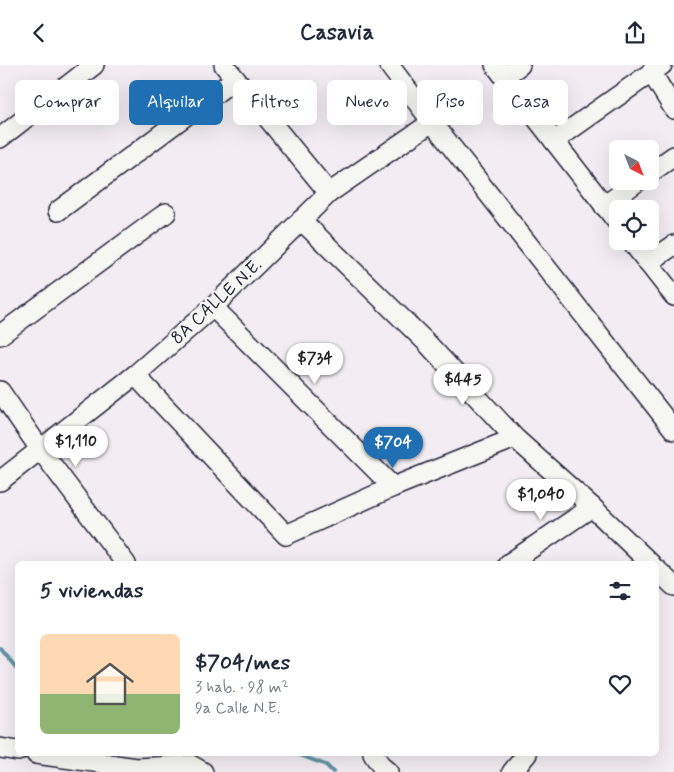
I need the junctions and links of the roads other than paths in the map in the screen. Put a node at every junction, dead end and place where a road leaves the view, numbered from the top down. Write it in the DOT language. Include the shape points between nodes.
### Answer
graph roads {
  1 [pos="94,65"];
  2 [pos="389,65"];
  3 [pos="520,65"];
  4 [pos="656,69"];
  5 [pos="499,71"];
  6 [pos="229,72"];
  7 [pos="417,102"];
  8 [pos="674,109"];
  9 [pos="428,125"];
  10 [pos="434,125"];
  11 [pos="0,138"];
  12 [pos="554,141"];
  13 [pos="674,156"];
  14 [pos="659,167"];
  15 [pos="626,190"];
  16 [pos="329,193"];
  17 [pos="604,206"];
  18 [pos="58,211"];
  19 [pos="609,212"];
  20 [pos="166,213"];
  21 [pos="301,220"];
  22 [pos="674,245"];
  23 [pos="639,250"];
  24 [pos="648,263"];
  25 [pos="674,296"];
  26 [pos="213,307"];
  27 [pos="0,335"];
  28 [pos="135,375"];
  29 [pos="0,391"];
  30 [pos="674,430"];
  31 [pos="515,438"];
  32 [pos="40,449"];
  33 [pos="0,481"];
  34 [pos="393,487"];
  35 [pos="592,507"];
  36 [pos="124,561"];
  37 [pos="512,561"];
  38 [pos="648,561"];
  39 [pos="659,572"];
  40 [pos="674,586"];
  41 [pos="0,748"];
  42 [pos="15,750"];
  43 [pos="50,756"];
  44 [pos="374,756"];
  45 [pos="525,756"];
  46 [pos="175,764"];
  47 [pos="203,772"];
  48 [pos="388,772"];
  49 [pos="512,772"];
  1 -- 11 [label="street"];
  2 -- 7 [label="street"];
  3 -- 5 [label="street"];
  4 -- 8 [label="street"];
  4 -- 12 [label="street"];
  5 -- 12 [label="street"];
  6 -- 16 [label="street"];
  6 -- 18 [label="street"];
  9 -- 16 [label="street, 8A CALLE N.E."];
  10 -- 30 [label="street"];
  12 -- 17 [label="street"];
  13 -- 14 [label="street"];
  15 -- 17 [label="street"];
  16 -- 21 [label="street, 8A CALLE N.E."];
  17 -- 19 [label="street"];
  20 -- 27 [label="street"];
  21 -- 26 [label="street, 8A CALLE N.E."];
  21 -- 31 [label="street" via="426,342"];
  22 -- 24 [label="street"];
  23 -- 24 [label="street"];
  24 -- 25 [label="street"];
  26 -- 28 [label="street, 8A CALLE N.E."];
  26 -- 34 [label="street"];
  28 -- 32 [label="street, 8A CALLE N.E."];
  28 -- 34 [label="street" via="286,535"];
  29 -- 32 [label="street"];
  31 -- 34 [label="street"];
  31 -- 35 [label="street"];
  32 -- 33 [label="street, 8A CALLE N.E."];
  32 -- 36 [label="street"];
  35 -- 37 [label="street"];
  35 -- 38 [label="street"];
  39 -- 40 [label="street"];
  41 -- 42 [label="street"];
  43 -- 46 [label="street" via="137,768"];
  44 -- 48 [label="street"];
  45 -- 49 [label="street"];
  46 -- 47 [label="street" via="191,765"];
}
